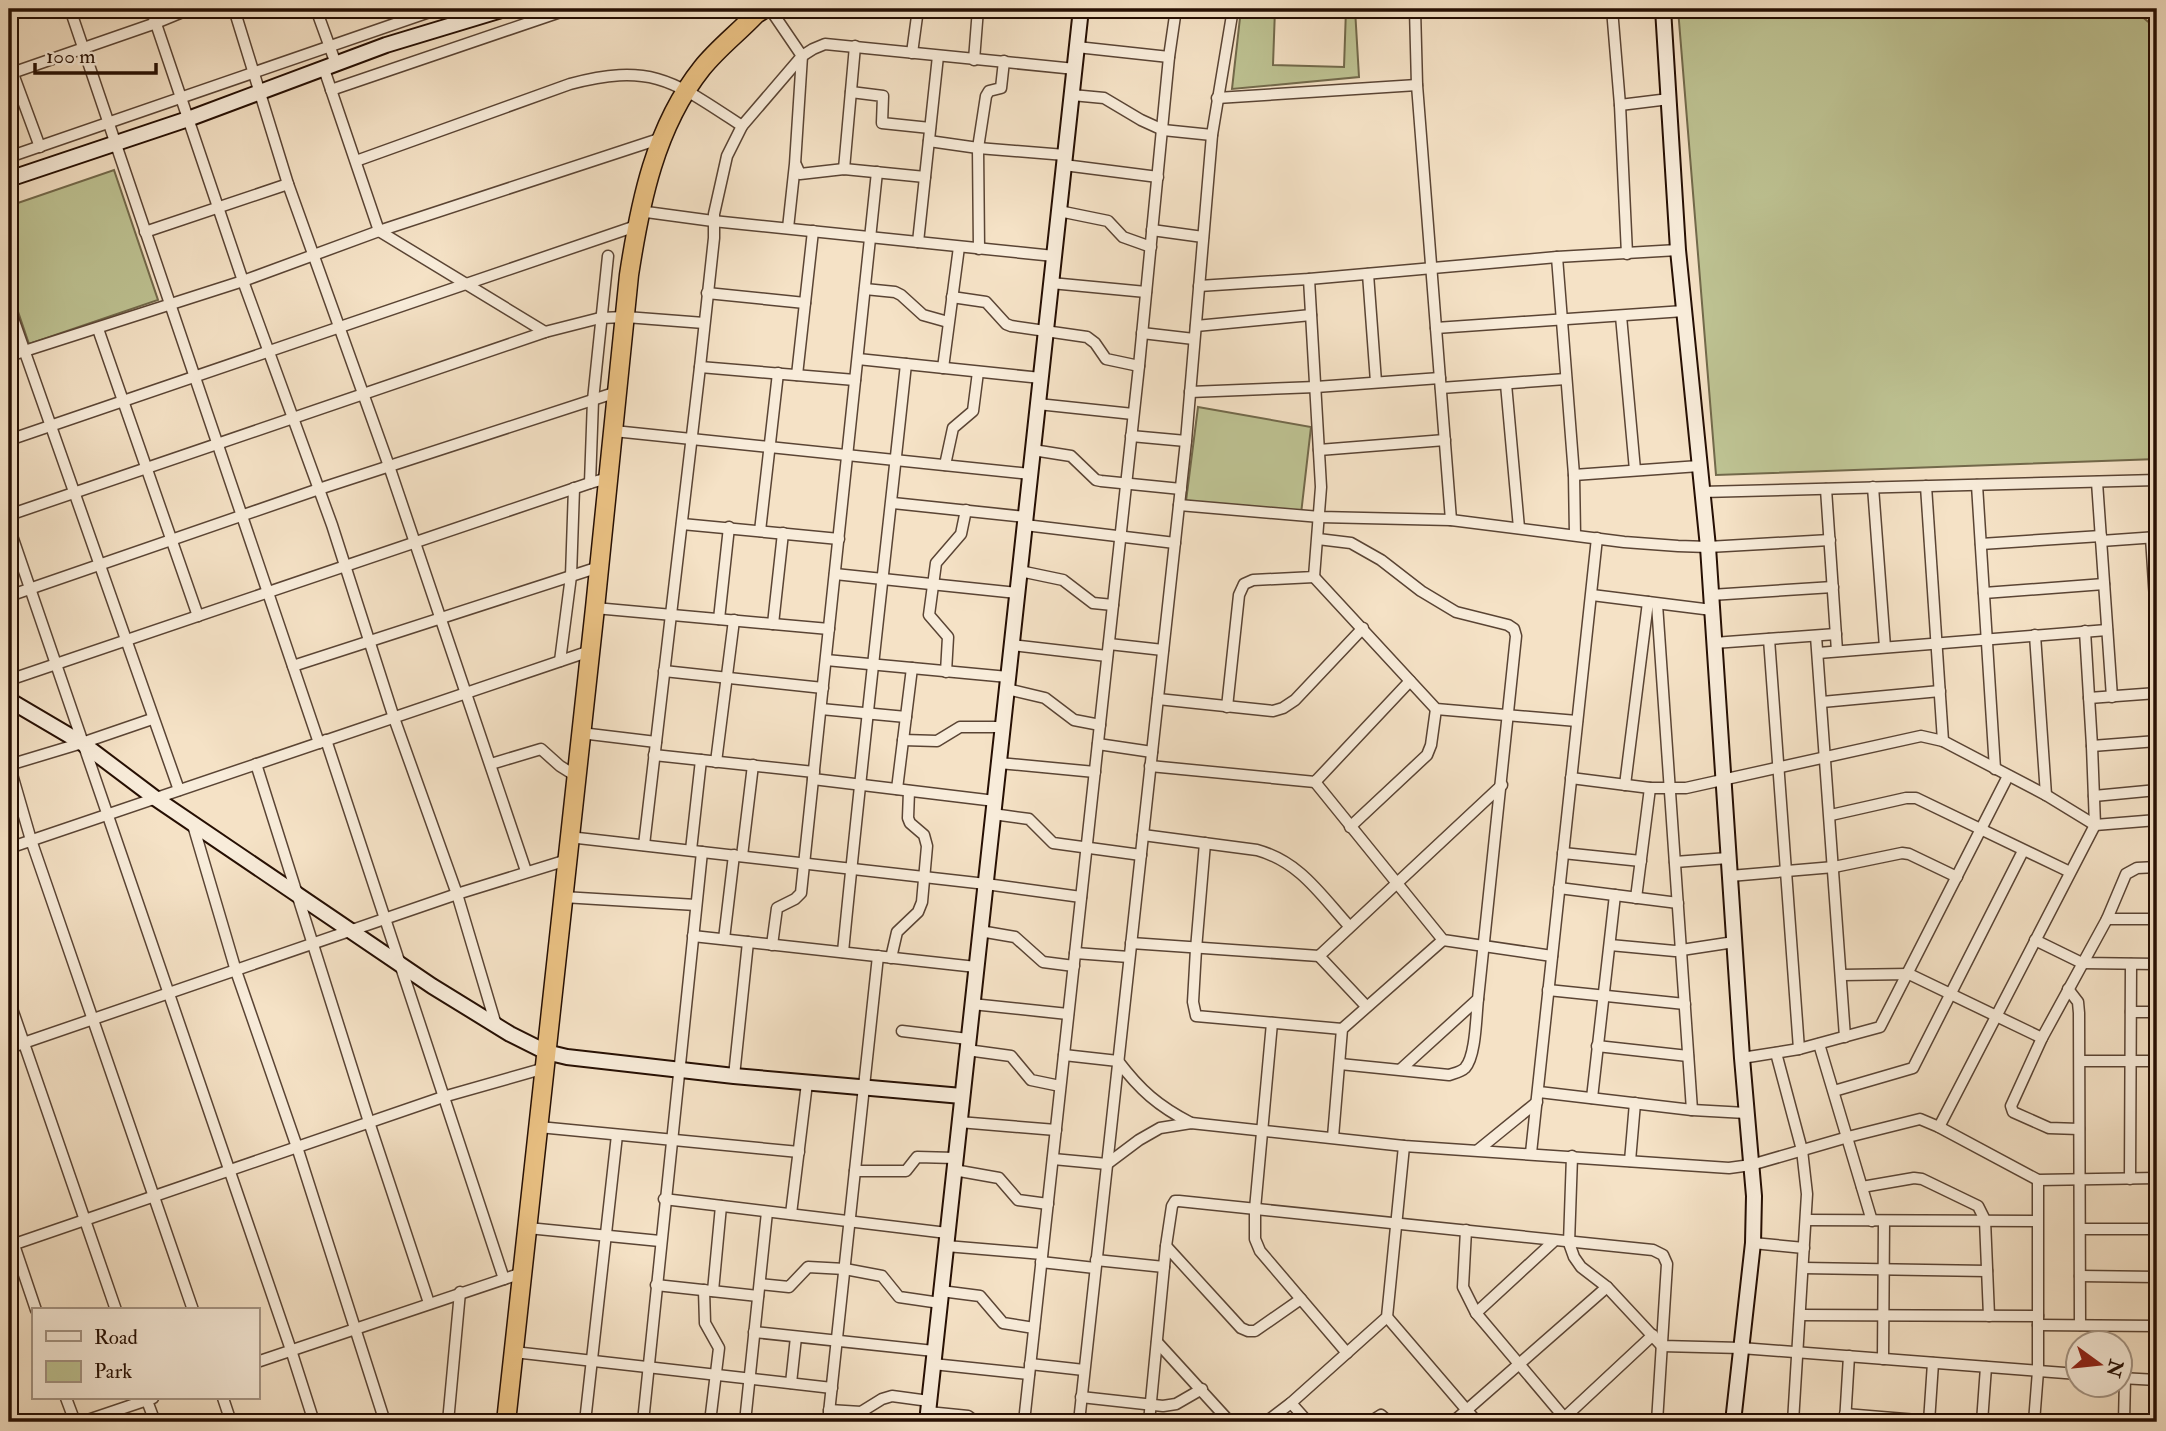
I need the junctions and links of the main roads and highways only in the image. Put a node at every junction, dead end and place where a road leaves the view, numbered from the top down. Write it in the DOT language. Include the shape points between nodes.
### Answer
graph roads {
  1 [pos="505,9"];
  2 [pos="767,9"];
  3 [pos="1081,9"];
  4 [pos="1663,9"];
  5 [pos="9,179"];
  6 [pos="9,700"];
  7 [pos="546,1060"];
  8 [pos="962,1096"];
  9 [pos="928,1412"];
  10 [pos="506,1422"];
  11 [pos="1733,1422"];
  1 -- 5 [label="main road" via="386,45"];
  2 -- 7 [label="highway" via="756,14 702,68 688,90 653,161 638,219"];
  3 -- 8 [label="main road"];
  4 -- 11 [label="main road" via="1678,250 1708,547 1754,1196 1754,1243"];
  6 -- 7 [label="main road" via="82,743 193,824"];
  7 -- 8 [label="main road" via="567,1057"];
  7 -- 10 [label="highway"];
  8 -- 9 [label="main road"];
}
